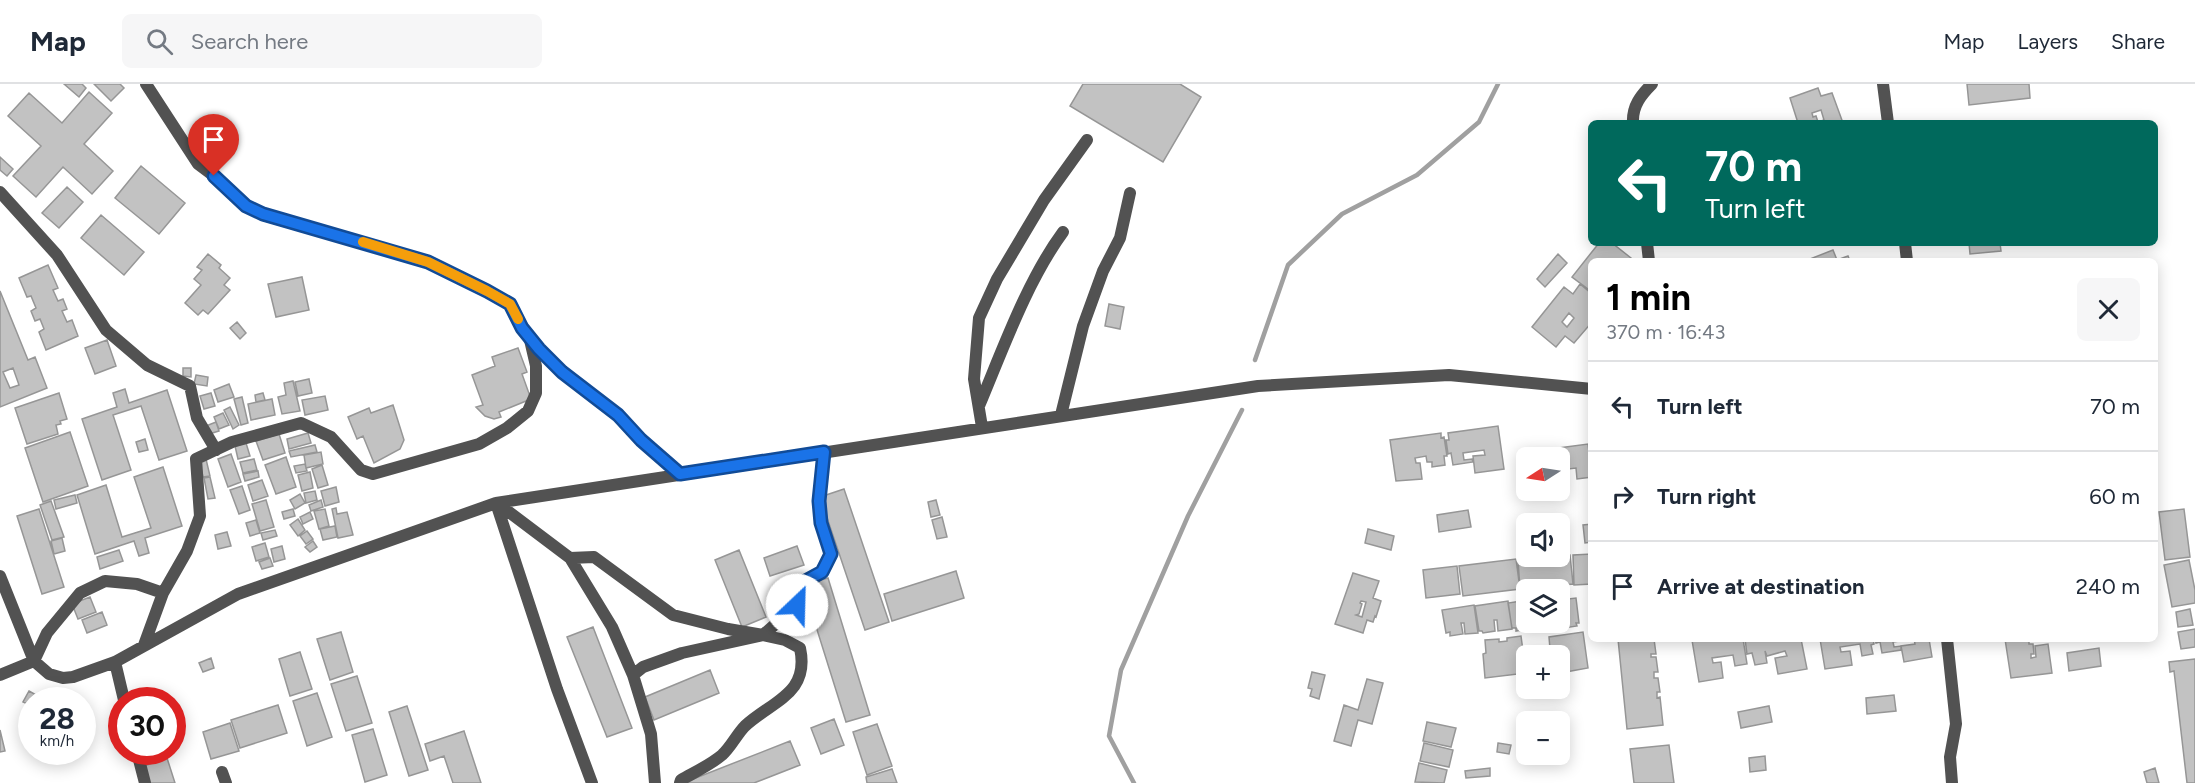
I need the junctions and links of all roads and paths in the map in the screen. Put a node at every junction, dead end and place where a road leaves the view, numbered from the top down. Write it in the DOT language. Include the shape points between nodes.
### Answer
graph roads {
  1 [pos="146,84"];
  2 [pos="1652,84"];
  3 [pos="1883,84"];
  4 [pos="1633,120"];
  5 [pos="1888,120"];
  6 [pos="1087,140"];
  7 [pos="0,192"];
  8 [pos="1130,193"];
  9 [pos="1063,232"];
  10 [pos="528,335"];
  11 [pos="1588,389"];
  12 [pos="979,407"];
  13 [pos="1060,416"];
  14 [pos="982,428"];
  15 [pos="216,450"];
  16 [pos="824,452"];
  17 [pos="680,474"];
  18 [pos="496,502"];
  19 [pos="570,558"];
  20 [pos="0,576"];
  21 [pos="163,593"];
  22 [pos="763,635"];
  23 [pos="1947,642"];
  24 [pos="144,645"];
  25 [pos="34,661"];
  26 [pos="116,662"];
  27 [pos="0,675"];
  28 [pos="633,675"];
  29 [pos="121,687"];
  30 [pos="140,765"];
  31 [pos="145,783"];
  32 [pos="592,783"];
  33 [pos="655,783"];
  34 [pos="680,783"];
  35 [pos="1952,783"];
  1 -- 10 [label="street" via="198,164 246,206 273,218 428,262 510,304"];
  2 -- 4 [label="street" via="1640,96"];
  3 -- 5 [label="street"];
  6 -- 12 [label="street" via="1044,200 997,279 979,318 974,379"];
  7 -- 15 [label="street" via="57,255 106,330 147,365 190,386 197,418"];
  8 -- 13 [label="street" via="1120,238 1083,326"];
  9 -- 12 [label="street" via="1018,314"];
  10 -- 15 [label="street" via="536,366 536,393 528,411 478,444 373,474 361,470 331,437 301,423"];
  10 -- 17 [label="street" via="562,372 618,415"];
  11 -- 13 [label="street" via="1449,375 1258,386"];
  12 -- 14 [label="street"];
  13 -- 14 [label="street"];
  14 -- 16 [label="street"];
  15 -- 21 [label="street" via="196,459 200,516 187,551"];
  16 -- 17 [label="street"];
  16 -- 22 [label="street" via="819,501 831,554 822,572 800,584 797,605"];
  17 -- 18 [label="street"];
  18 -- 19 [label="street"];
  18 -- 24 [label="street" via="238,594"];
  18 -- 32 [label="street"];
  19 -- 22 [label="street" via="594,557 673,615"];
  19 -- 28 [label="street" via="612,627"];
  20 -- 25 [label="street"];
  21 -- 24 [label="street"];
  21 -- 25 [label="street" via="137,584 105,581 80,593 47,633"];
  22 -- 28 [label="street" via="682,653 643,667"];
  22 -- 34 [label="street" via="785,639 800,648 801,676 785,697 746,726 723,754"];
  23 -- 35 [label="street" via="1956,724 1950,757"];
  24 -- 26 [label="street"];
  25 -- 26 [label="street" via="49,674 63,678"];
  25 -- 27 [label="street"];
  26 -- 29 [label="street"];
  28 -- 33 [label="street" via="651,734"];
  30 -- 31 [label="street"];
}
